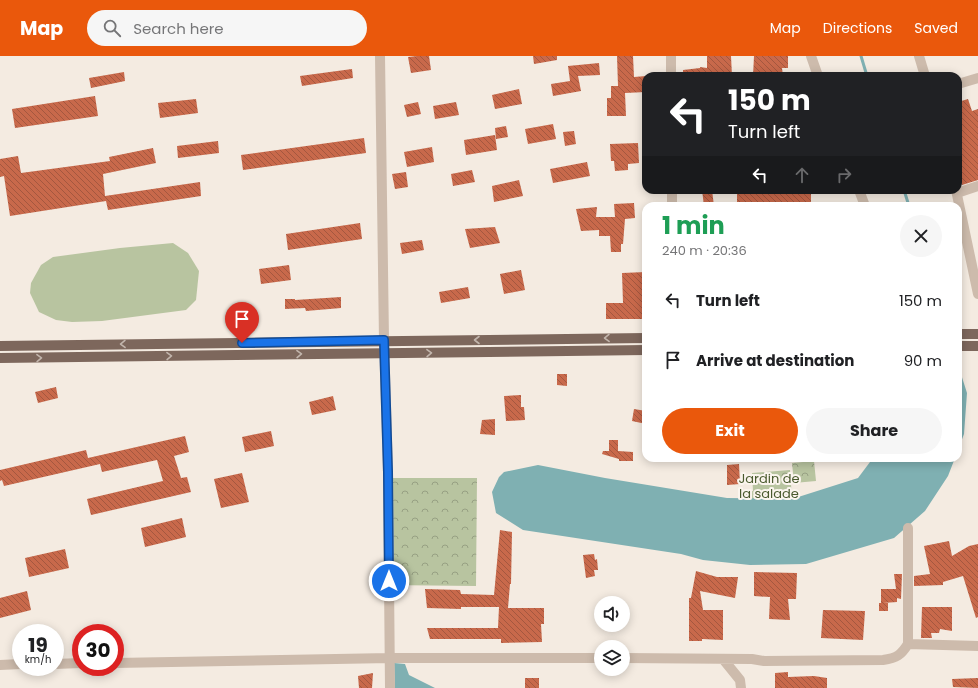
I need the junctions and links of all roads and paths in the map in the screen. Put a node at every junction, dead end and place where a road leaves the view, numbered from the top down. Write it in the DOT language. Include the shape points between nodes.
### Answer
graph roads {
  1 [pos="380,56"];
  2 [pos="670,56"];
  3 [pos="811,56"];
  4 [pos="919,56"];
  5 [pos="671,72"];
  6 [pos="817,72"];
  7 [pos="924,72"];
  8 [pos="978,78"];
  9 [pos="962,83"];
  10 [pos="978,186"];
  11 [pos="962,190"];
  12 [pos="962,219"];
  13 [pos="978,294"];
  14 [pos="962,334"];
  15 [pos="978,334"];
  16 [pos="642,338"];
  17 [pos="384,340"];
  18 [pos="0,346"];
  19 [pos="19,346"];
  20 [pos="962,346"];
  21 [pos="978,346"];
  22 [pos="642,350"];
  23 [pos="385,353"];
  24 [pos="0,358"];
  25 [pos="20,358"];
  26 [pos="908,528"];
  27 [pos="908,644"];
  28 [pos="978,646"];
  29 [pos="390,658"];
  30 [pos="594,658"];
  31 [pos="630,658"];
  32 [pos="723,659"];
  33 [pos="124,663"];
  34 [pos="12,664"];
  35 [pos="0,665"];
  36 [pos="390,688"];
  37 [pos="741,688"];
  1 -- 17 [label="street"];
  2 -- 5 [label="street"];
  3 -- 6 [label="street"];
  4 -- 7 [label="street"];
  8 -- 9 [label="street"];
  10 -- 11 [label="street"];
  12 -- 13 [label="street"];
  14 -- 15 [label="main road"];
  16 -- 17 [label="main road, one-way"];
  17 -- 19 [label="main road, one-way"];
  17 -- 23 [label="street"];
  18 -- 19 [label="main road"];
  19 -- 25 [label="main road"];
  20 -- 21 [label="main road"];
  23 -- 22 [label="main road, one-way"];
  25 -- 23 [label="main road, one-way"];
  23 -- 29 [label="street"];
  24 -- 25 [label="main road"];
  26 -- 27 [label="street"];
  27 -- 28 [label="street"];
  27 -- 32 [label="street" via="902,653 883,660"];
  29 -- 30 [label="street"];
  29 -- 33 [label="street"];
  29 -- 36 [label="street"];
  31 -- 32 [label="street"];
  32 -- 37 [label="street" via="740,680"];
  34 -- 35 [label="street"];
}
